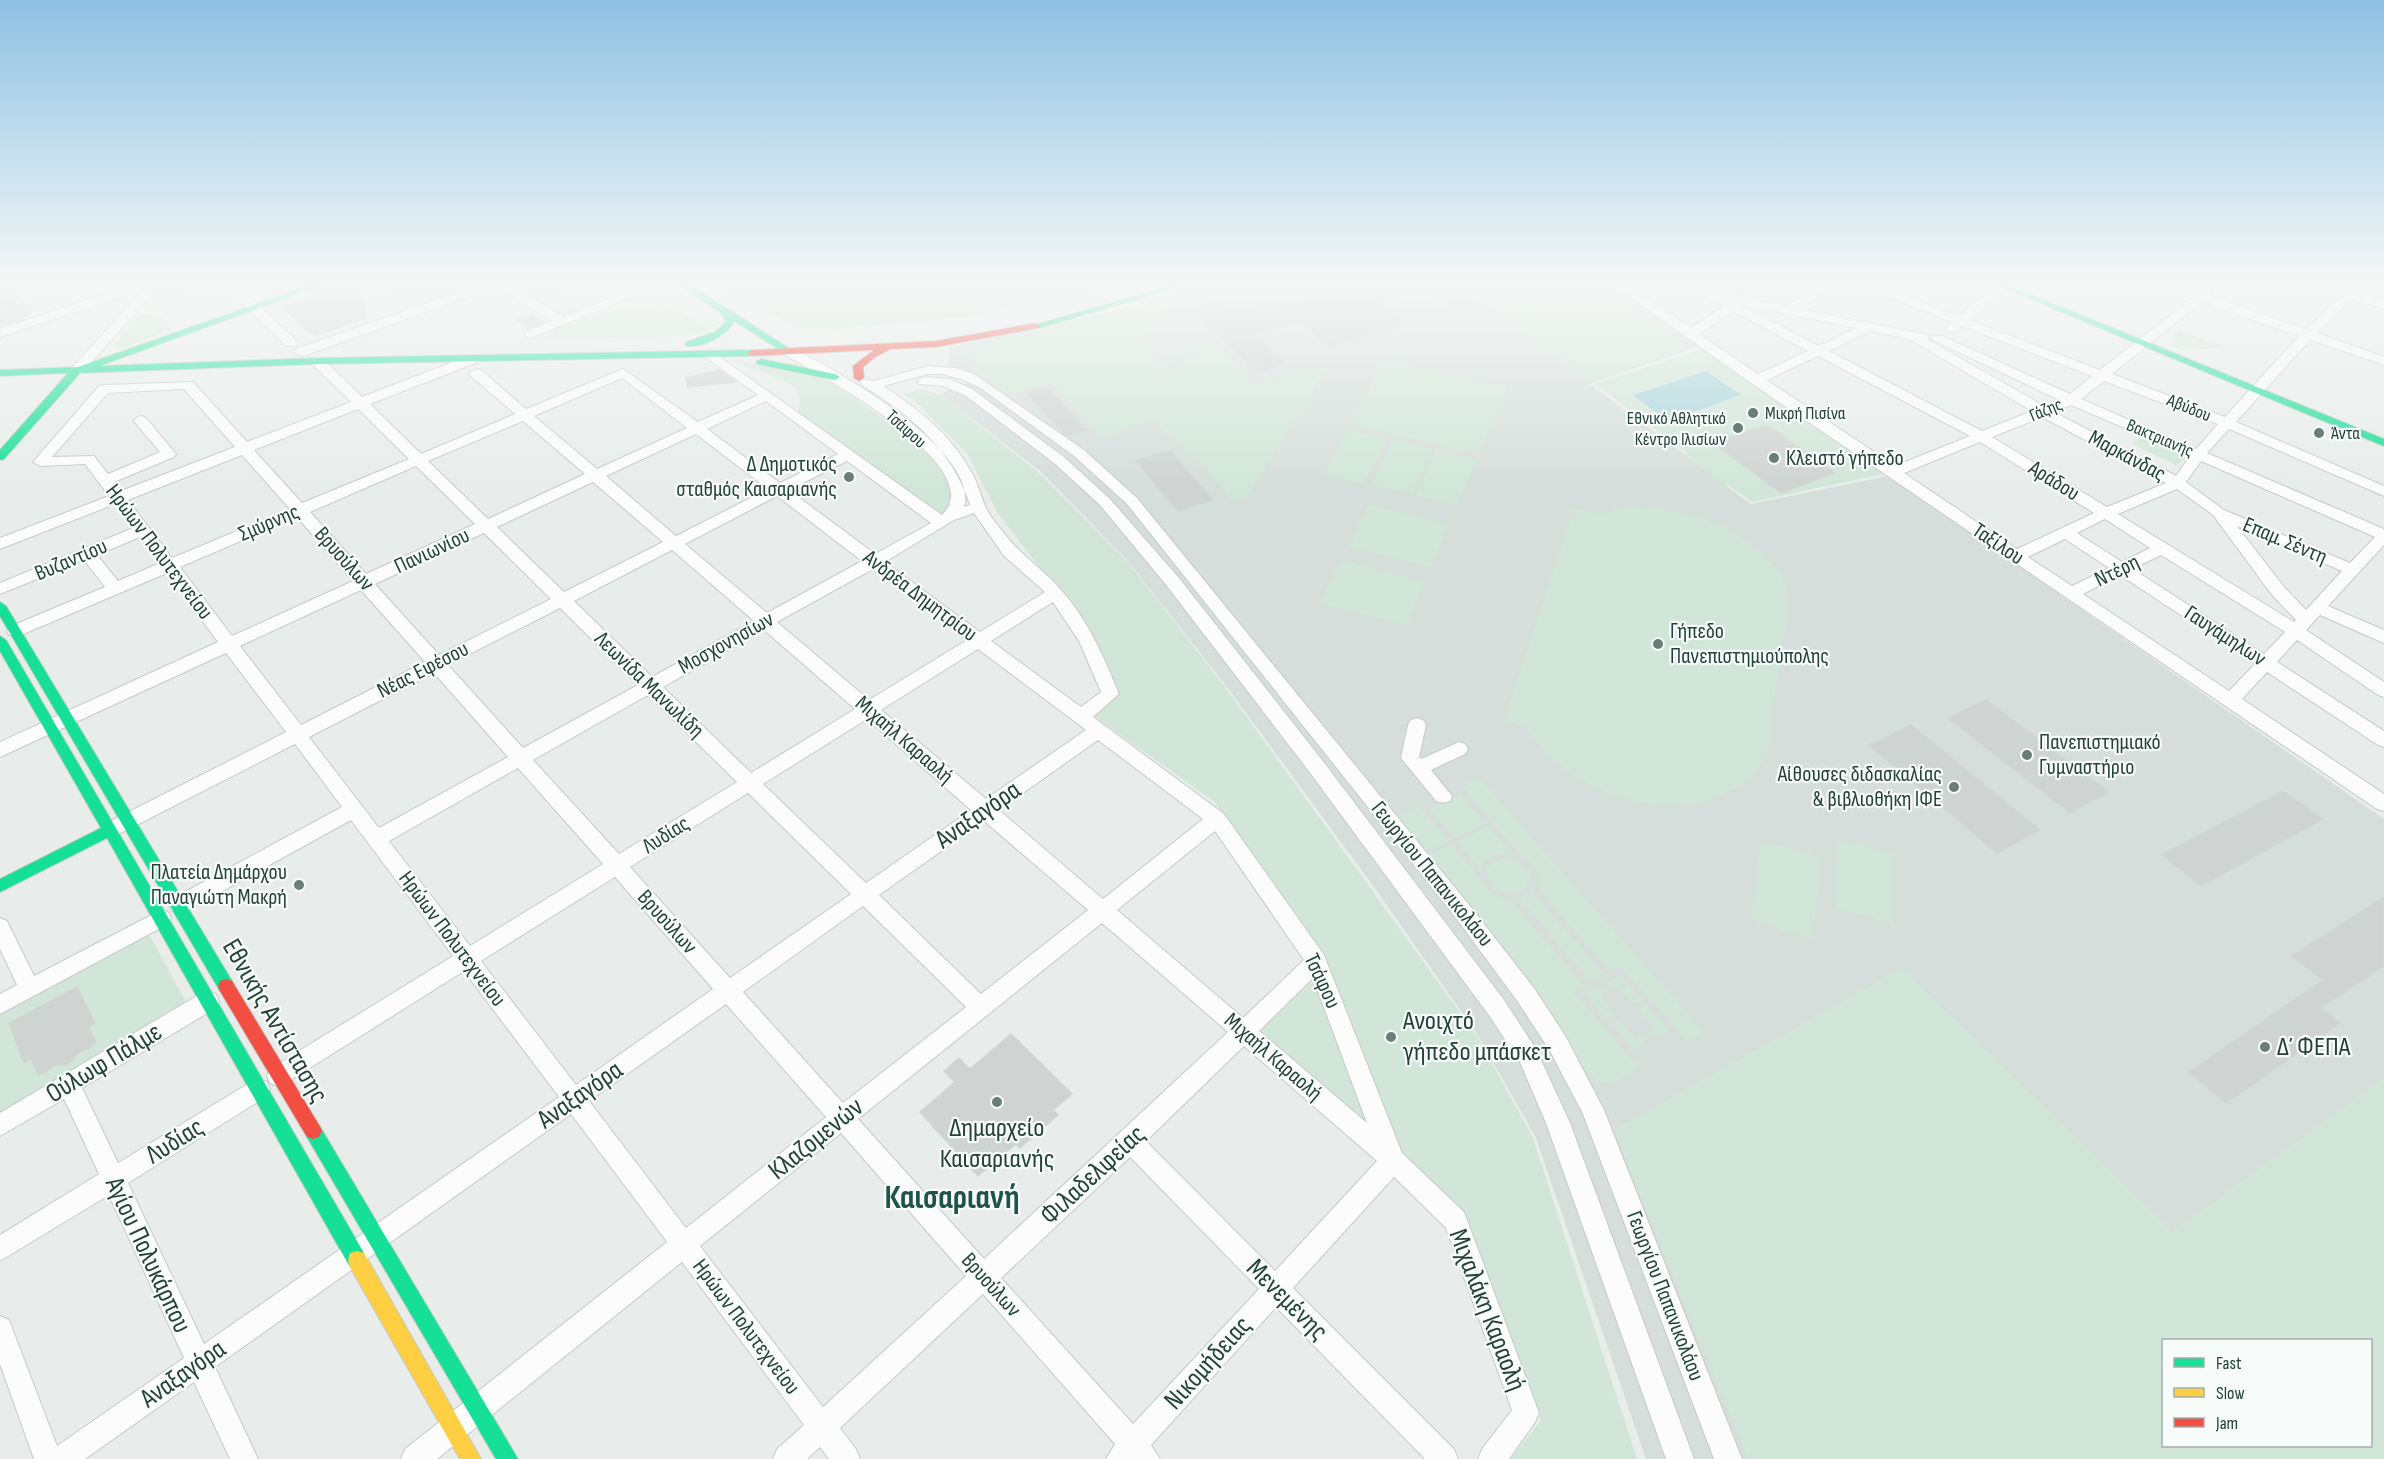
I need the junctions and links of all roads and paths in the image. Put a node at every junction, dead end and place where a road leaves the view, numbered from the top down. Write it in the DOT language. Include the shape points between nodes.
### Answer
graph roads {
  1 [pos="94,350"];
  2 [pos="135,350"];
  3 [pos="251,350"];
  4 [pos="745,350"];
  5 [pos="798,350"];
  6 [pos="810,350"];
  7 [pos="882,350"];
  8 [pos="1713,350"];
  9 [pos="1937,350"];
  10 [pos="1965,350"];
  11 [pos="2038,350"];
  12 [pos="2135,350"];
  13 [pos="2160,350"];
  14 [pos="2295,350"];
  15 [pos="2357,350"];
  16 [pos="1817,351"];
  17 [pos="710,354"];
  18 [pos="86,360"];
  19 [pos="107,360"];
  20 [pos="317,361"];
  21 [pos="2384,361"];
  22 [pos="0,364"];
  23 [pos="475,366"];
  24 [pos="76,371"];
  25 [pos="623,372"];
  26 [pos="0,373"];
  27 [pos="2105,375"];
  28 [pos="835,377"];
  29 [pos="1756,380"];
  30 [pos="871,385"];
  31 [pos="978,390"];
  32 [pos="2259,391"];
  33 [pos="767,396"];
  34 [pos="2071,400"];
  35 [pos="360,403"];
  36 [pos="2044,412"];
  37 [pos="525,414"];
  38 [pos="140,420"];
  39 [pos="2228,423"];
  40 [pos="698,428"];
  41 [pos="1981,436"];
  42 [pos="2384,443"];
  43 [pos="245,448"];
  44 [pos="847,455"];
  45 [pos="2198,455"];
  46 [pos="0,457"];
  47 [pos="418,460"];
  48 [pos="40,462"];
  49 [pos="1893,471"];
  50 [pos="596,475"];
  51 [pos="105,480"];
  52 [pos="2178,483"];
  53 [pos="779,490"];
  54 [pos="2384,491"];
  55 [pos="118,498"];
  56 [pos="978,507"];
  57 [pos="300,510"];
  58 [pos="2218,512"];
  59 [pos="2106,513"];
  60 [pos="945,520"];
  61 [pos="486,526"];
  62 [pos="143,530"];
  63 [pos="2065,532"];
  64 [pos="2384,536"];
  65 [pos="675,543"];
  66 [pos="0,544"];
  67 [pos="2162,548"];
  68 [pos="87,553"];
  69 [pos="2016,556"];
  70 [pos="874,561"];
  71 [pos="170,566"];
  72 [pos="2121,568"];
  73 [pos="2353,570"];
  74 [pos="364,582"];
  75 [pos="115,588"];
  76 [pos="0,589"];
  77 [pos="1055,593"];
  78 [pos="2071,593"];
  79 [pos="562,600"];
  80 [pos="0,606"];
  81 [pos="2307,619"];
  82 [pos="766,621"];
  83 [pos="15,631"];
  84 [pos="2384,638"];
  85 [pos="0,640"];
  86 [pos="979,640"];
  87 [pos="229,644"];
  88 [pos="2266,663"];
  89 [pos="436,664"];
  90 [pos="650,686"];
  91 [pos="2384,691"];
  92 [pos="2231,700"];
  93 [pos="868,709"];
  94 [pos="1081,717"];
  95 [pos="68,719"];
  96 [pos="1417,725"];
  97 [pos="51,727"];
  98 [pos="1099,730"];
  99 [pos="297,734"];
  100 [pos="2384,740"];
  101 [pos="1459,749"];
  102 [pos="0,750"];
  103 [pos="521,758"];
  104 [pos="1412,766"];
  105 [pos="750,783"];
  106 [pos="1443,796"];
  107 [pos="2384,804"];
  108 [pos="354,809"];
  109 [pos="986,810"];
  110 [pos="1217,819"];
  111 [pos="119,825"];
  112 [pos="376,839"];
  113 [pos="617,866"];
  114 [pos="0,886"];
  115 [pos="865,895"];
  116 [pos="179,905"];
  117 [pos="1103,910"];
  118 [pos="161,918"];
  119 [pos="0,927"];
  120 [pos="467,959"];
  121 [pos="1317,961"];
  122 [pos="29,989"];
  123 [pos="728,991"];
  124 [pos="208,1001"];
  125 [pos="0,1005"];
  126 [pos="981,1008"];
  127 [pos="1244,1032"];
  128 [pos="269,1083"];
  129 [pos="69,1084"];
  130 [pos="574,1099"];
  131 [pos="842,1119"];
  132 [pos="0,1125"];
  133 [pos="1130,1141"];
  134 [pos="1393,1160"];
  135 [pos="113,1179"];
  136 [pos="377,1238"];
  137 [pos="684,1245"];
  138 [pos="0,1249"];
  139 [pos="353,1254"];
  140 [pos="983,1276"];
  141 [pos="1276,1289"];
  142 [pos="0,1329"];
  143 [pos="199,1363"];
  144 [pos="478,1409"];
  145 [pos="821,1426"];
  146 [pos="453,1429"];
  147 [pos="1133,1454"];
  148 [pos="48,1459"];
  149 [pos="62,1459"];
  150 [pos="244,1459"];
  151 [pos="416,1459"];
  152 [pos="471,1459"];
  153 [pos="508,1459"];
  154 [pos="787,1459"];
  155 [pos="846,1459"];
  156 [pos="1444,1459"];
  157 [pos="1492,1459"];
  158 [pos="1680,1459"];
  159 [pos="1728,1459"];
  1 -- 18 [label="street"];
  2 -- 19 [label="main road"];
  3 -- 19 [label="main road"];
  4 -- 17 [label="main road"];
  5 -- 28 [label="street, Τσάφου"];
  6 -- 30 [label="street, Τσάφου"];
  7 -- 30 [label="main road" via="858,366"];
  8 -- 29 [label="street, Ταξίλου"];
  9 -- 36 [label="street, Μαρκάνδας"];
  10 -- 34 [label="street, Βακτριανής"];
  11 -- 27 [label="street, Αβύδου"];
  12 -- 27 [label="street, Γάζης"];
  13 -- 32 [label="main road"];
  14 -- 32 [label="street"];
  15 -- 21 [label="street"];
  16 -- 29 [label="street"];
  16 -- 41 [label="street, Αράδου"];
  17 -- 23 [label="main road"];
  17 -- 28 [label="main road"];
  17 -- 33 [label="street"];
  18 -- 19 [label="main road"];
  18 -- 22 [label="main road"];
  18 -- 24 [label="street"];
  19 -- 24 [label="main road"];
  20 -- 23 [label="main road"];
  20 -- 24 [label="main road"];
  20 -- 35 [label="street, Λεωνίδα Μανωλίδη"];
  23 -- 35 [label="street"];
  23 -- 37 [label="street"];
  24 -- 26 [label="main road"];
  24 -- 46 [label="main road"];
  25 -- 37 [label="street, Σμύρνης"];
  25 -- 40 [label="street, Ανδρέα Δημητρίου"];
  27 -- 34 [label="street, Γάζης"];
  27 -- 39 [label="street, Αβύδου"];
  28 -- 60 [label="street, Τσάφου" via="899,420 952,474 959,494 956,510"];
  29 -- 49 [label="street, Ταξίλου"];
  30 -- 31 [label="street, Γεωργίου Παπανικολάου" via="934,381"];
  30 -- 56 [label="street, Τσάφου" via="939,437 966,475"];
  31 -- 158 [label="street, Γεωργίου Παπανικολάου" via="1105,502 1173,582 1315,765 1528,1056 1558,1123"];
  31 -- 159 [label="street, Γεωργίου Παπανικολάου" via="1079,453 1132,501 1420,857 1526,995 1593,1110"];
  32 -- 39 [label="street"];
  32 -- 42 [label="main road"];
  33 -- 40 [label="street, Πανιωνίου"];
  33 -- 44 [label="street"];
  34 -- 36 [label="street, Γάζης"];
  34 -- 45 [label="street, Βακτριανής"];
  35 -- 43 [label="street"];
  35 -- 47 [label="street, Λεωνίδα Μανωλίδη"];
  36 -- 41 [label="street, Γάζης"];
  36 -- 52 [label="street, Μαρκάνδας"];
  37 -- 47 [label="street, Σμύρνης"];
  37 -- 50 [label="street, Μιχαήλ Καραολή"];
  38 -- 51 [label="street" via="169,454"];
  39 -- 45 [label="street"];
  39 -- 54 [label="street, Αβύδου"];
  40 -- 50 [label="street, Πανιωνίου"];
  40 -- 53 [label="street, Ανδρέα Δημητρίου"];
  41 -- 49 [label="street, Γάζης"];
  41 -- 59 [label="street, Αράδου"];
  43 -- 48 [label="street, Βρυούλων" via="188,385 104,389"];
  43 -- 55 [label="street"];
  43 -- 57 [label="street, Βρυούλων"];
  44 -- 53 [label="street, Νέας Εφέσου"];
  44 -- 60 [label="street"];
  45 -- 52 [label="street"];
  45 -- 64 [label="street, Βακτριανής"];
  47 -- 57 [label="street, Σμύρνης"];
  47 -- 61 [label="street, Λεωνίδα Μανωλίδη"];
  48 -- 51 [label="street, Ηρώων Πολυτεχνείου" via="89,459"];
  49 -- 69 [label="street, Ταξίλου"];
  50 -- 61 [label="street, Πανιωνίου"];
  50 -- 65 [label="street, Μιχαήλ Καραολή"];
  51 -- 55 [label="street, Ηρώων Πολυτεχνείου"];
  52 -- 58 [label="street, Μαρκάνδας"];
  52 -- 59 [label="street"];
  53 -- 65 [label="street, Νέας Εφέσου"];
  53 -- 70 [label="street, Ανδρέα Δημητρίου"];
  55 -- 62 [label="street, Ηρώων Πολυτεχνείου"];
  55 -- 66 [label="street"];
  56 -- 60 [label="street"];
  56 -- 77 [label="street, Τσάφου" via="1010,552"];
  57 -- 71 [label="street, Σμύρνης"];
  57 -- 74 [label="street, Βρυούλων"];
  58 -- 73 [label="street, Επαμ. Σέντη"];
  58 -- 81 [label="street, Μαρκάνδας" via="2278,591"];
  59 -- 63 [label="street"];
  59 -- 67 [label="street, Αράδου"];
  60 -- 70 [label="street, Μοσχονησίων"];
  61 -- 74 [label="street, Πανιωνίου"];
  61 -- 79 [label="street, Λεωνίδα Μανωλίδη"];
  62 -- 68 [label="street, Βυζαντίου"];
  62 -- 71 [label="street, Ηρώων Πολυτεχνείου"];
  63 -- 69 [label="street"];
  63 -- 72 [label="street, Γαυγάμηλων"];
  64 -- 73 [label="street"];
  65 -- 79 [label="street, Νέας Εφέσου"];
  65 -- 82 [label="street, Μιχαήλ Καραολή"];
  67 -- 72 [label="street, Ντέρη"];
  67 -- 81 [label="street, Αράδου"];
  68 -- 75 [label="street"];
  68 -- 76 [label="street, Βυζαντίου"];
  69 -- 78 [label="street, Ταξίλου"];
  70 -- 82 [label="street, Μοσχονησίων"];
  70 -- 86 [label="street, Ανδρέα Δημητρίου"];
  71 -- 75 [label="street, Σμύρνης"];
  71 -- 87 [label="street, Ηρώων Πολυτεχνείου"];
  72 -- 78 [label="street, Ντέρη"];
  72 -- 88 [label="street, Γαυγάμηλων"];
  73 -- 81 [label="street"];
  74 -- 87 [label="street, Πανιωνίου"];
  74 -- 89 [label="street, Βρυούλων"];
  75 -- 83 [label="street, Σμύρνης"];
  77 -- 86 [label="street, Λυδίας"];
  77 -- 94 [label="street, Τσάφου" via="1092,646 1110,694"];
  78 -- 92 [label="street, Ταξίλου"];
  79 -- 89 [label="street, Νέας Εφέσου"];
  79 -- 90 [label="street, Λεωνίδα Μανωλίδη"];
  80 -- 83 [label="main road, Εθνικής Αντίστασης"];
  81 -- 84 [label="street"];
  81 -- 88 [label="street"];
  81 -- 91 [label="street, Αράδου"];
  82 -- 90 [label="street, Μοσχονησίων"];
  82 -- 93 [label="street, Μιχαήλ Καραολή"];
  83 -- 95 [label="main road, Εθνικής Αντίστασης"];
  85 -- 97 [label="main road, Εθνικής Αντίστασης"];
  86 -- 93 [label="street, Λυδίας"];
  86 -- 94 [label="street, Ανδρέα Δημητρίου"];
  87 -- 95 [label="street, Πανιωνίου"];
  87 -- 99 [label="street, Ηρώων Πολυτεχνείου"];
  88 -- 92 [label="street"];
  88 -- 100 [label="street, Γαυγάμηλων"];
  89 -- 99 [label="street, Νέας Εφέσου"];
  89 -- 103 [label="street, Βρυούλων"];
  90 -- 103 [label="street, Μοσχονησίων"];
  90 -- 105 [label="street, Λεωνίδα Μανωλίδη"];
  92 -- 107 [label="street, Ταξίλου"];
  93 -- 105 [label="street, Λυδίας"];
  93 -- 109 [label="street, Μιχαήλ Καραολή"];
  94 -- 98 [label="street, Ανδρέα Δημητρίου"];
  95 -- 97 [label="street, Πανιωνίου"];
  95 -- 111 [label="main road, Εθνικής Αντίστασης"];
  96 -- 104 [label="street"];
  97 -- 102 [label="street, Πανιωνίου"];
  97 -- 111 [label="main road, Εθνικής Αντίστασης"];
  98 -- 109 [label="street, Αναξαγόρα"];
  98 -- 110 [label="street, Ανδρέα Δημητρίου"];
  99 -- 108 [label="street, Ηρώων Πολυτεχνείου"];
  99 -- 111 [label="street, Νέας Εφέσου"];
  101 -- 104 [label="street"];
  103 -- 112 [label="street, Μοσχονησίων"];
  103 -- 113 [label="street, Βρυούλων"];
  104 -- 106 [label="street"];
  105 -- 113 [label="street, Λυδίας"];
  105 -- 115 [label="street, Λεωνίδα Μανωλίδη"];
  108 -- 112 [label="street, Ηρώων Πολυτεχνείου"];
  108 -- 116 [label="street"];
  109 -- 115 [label="street, Αναξαγόρα"];
  109 -- 117 [label="street, Μιχαήλ Καραολή"];
  110 -- 117 [label="street, Κλαζομενών"];
  110 -- 121 [label="street, Τσάφου"];
  111 -- 114 [label="main road, Νέας Εφέσου"];
  111 -- 116 [label="main road, Εθνικής Αντίστασης"];
  111 -- 118 [label="main road, Εθνικής Αντίστασης"];
  112 -- 120 [label="street, Ηρώων Πολυτεχνείου"];
  113 -- 120 [label="street, Λυδίας"];
  113 -- 123 [label="street, Βρυούλων"];
  115 -- 123 [label="street, Αναξαγόρα"];
  115 -- 126 [label="street, Λεωνίδα Μανωλίδη"];
  116 -- 128 [label="main road, Εθνικής Αντίστασης"];
  117 -- 126 [label="street, Κλαζομενών"];
  117 -- 127 [label="street, Μιχαήλ Καραολή"];
  118 -- 122 [label="street"];
  118 -- 124 [label="main road, Εθνικής Αντίστασης"];
  119 -- 122 [label="street"];
  120 -- 128 [label="street, Λυδίας"];
  120 -- 130 [label="street, Ηρώων Πολυτεχνείου"];
  121 -- 127 [label="street, Φιλαδελφείας"];
  121 -- 134 [label="street, Τσάφου"];
  122 -- 125 [label="street"];
  123 -- 130 [label="street, Αναξαγόρα"];
  123 -- 131 [label="street, Βρυούλων"];
  124 -- 128 [label="main road, Εθνικής Αντίστασης"];
  124 -- 129 [label="street, Ούλωφ Πάλμε"];
  126 -- 131 [label="street, Κλαζομενών"];
  127 -- 133 [label="street, Φιλαδελφείας"];
  127 -- 134 [label="street, Μιχαήλ Καραολή"];
  128 -- 135 [label="street, Λυδίας"];
  128 -- 136 [label="main road, Εθνικής Αντίστασης"];
  128 -- 139 [label="main road, Εθνικής Αντίστασης"];
  129 -- 132 [label="street, Ούλωφ Πάλμε"];
  129 -- 135 [label="street, Αγίου Πολυκάρπου"];
  130 -- 136 [label="street, Αναξαγόρα"];
  130 -- 137 [label="street, Ηρώων Πολυτεχνείου"];
  131 -- 137 [label="street, Κλαζομενών"];
  131 -- 140 [label="street, Βρυούλων"];
  133 -- 140 [label="street, Φιλαδελφείας"];
  133 -- 141 [label="street, Μενεμένης"];
  134 -- 141 [label="street, Νικομήδειας"];
  134 -- 157 [label="street, Μιχαλάκη Καραολή" via="1455,1220 1526,1413"];
  135 -- 138 [label="street, Λυδίας"];
  135 -- 143 [label="street, Αγίου Πολυκάρπου"];
  136 -- 139 [label="street, Αναξαγόρα"];
  136 -- 144 [label="main road, Εθνικής Αντίστασης"];
  137 -- 144 [label="street, Κλαζομενών"];
  137 -- 145 [label="street, Ηρώων Πολυτεχνείου"];
  139 -- 143 [label="street, Αναξαγόρα"];
  139 -- 146 [label="main road, Εθνικής Αντίστασης"];
  140 -- 145 [label="street, Φιλαδελφείας"];
  140 -- 147 [label="street, Βρυούλων"];
  141 -- 147 [label="street, Νικομήδειας"];
  141 -- 156 [label="street, Μενεμένης"];
  142 -- 148 [label="street"];
  143 -- 149 [label="street, Αναξαγόρα"];
  143 -- 150 [label="street, Αγίου Πολυκάρπου"];
  144 -- 146 [label="street, Κλαζομενών"];
  144 -- 153 [label="main road, Εθνικής Αντίστασης"];
  145 -- 154 [label="street, Φιλαδελφείας"];
  145 -- 155 [label="street, Ηρώων Πολυτεχνείου"];
  146 -- 151 [label="street, Κλαζομενών"];
  146 -- 152 [label="main road, Εθνικής Αντίστασης"];
}
